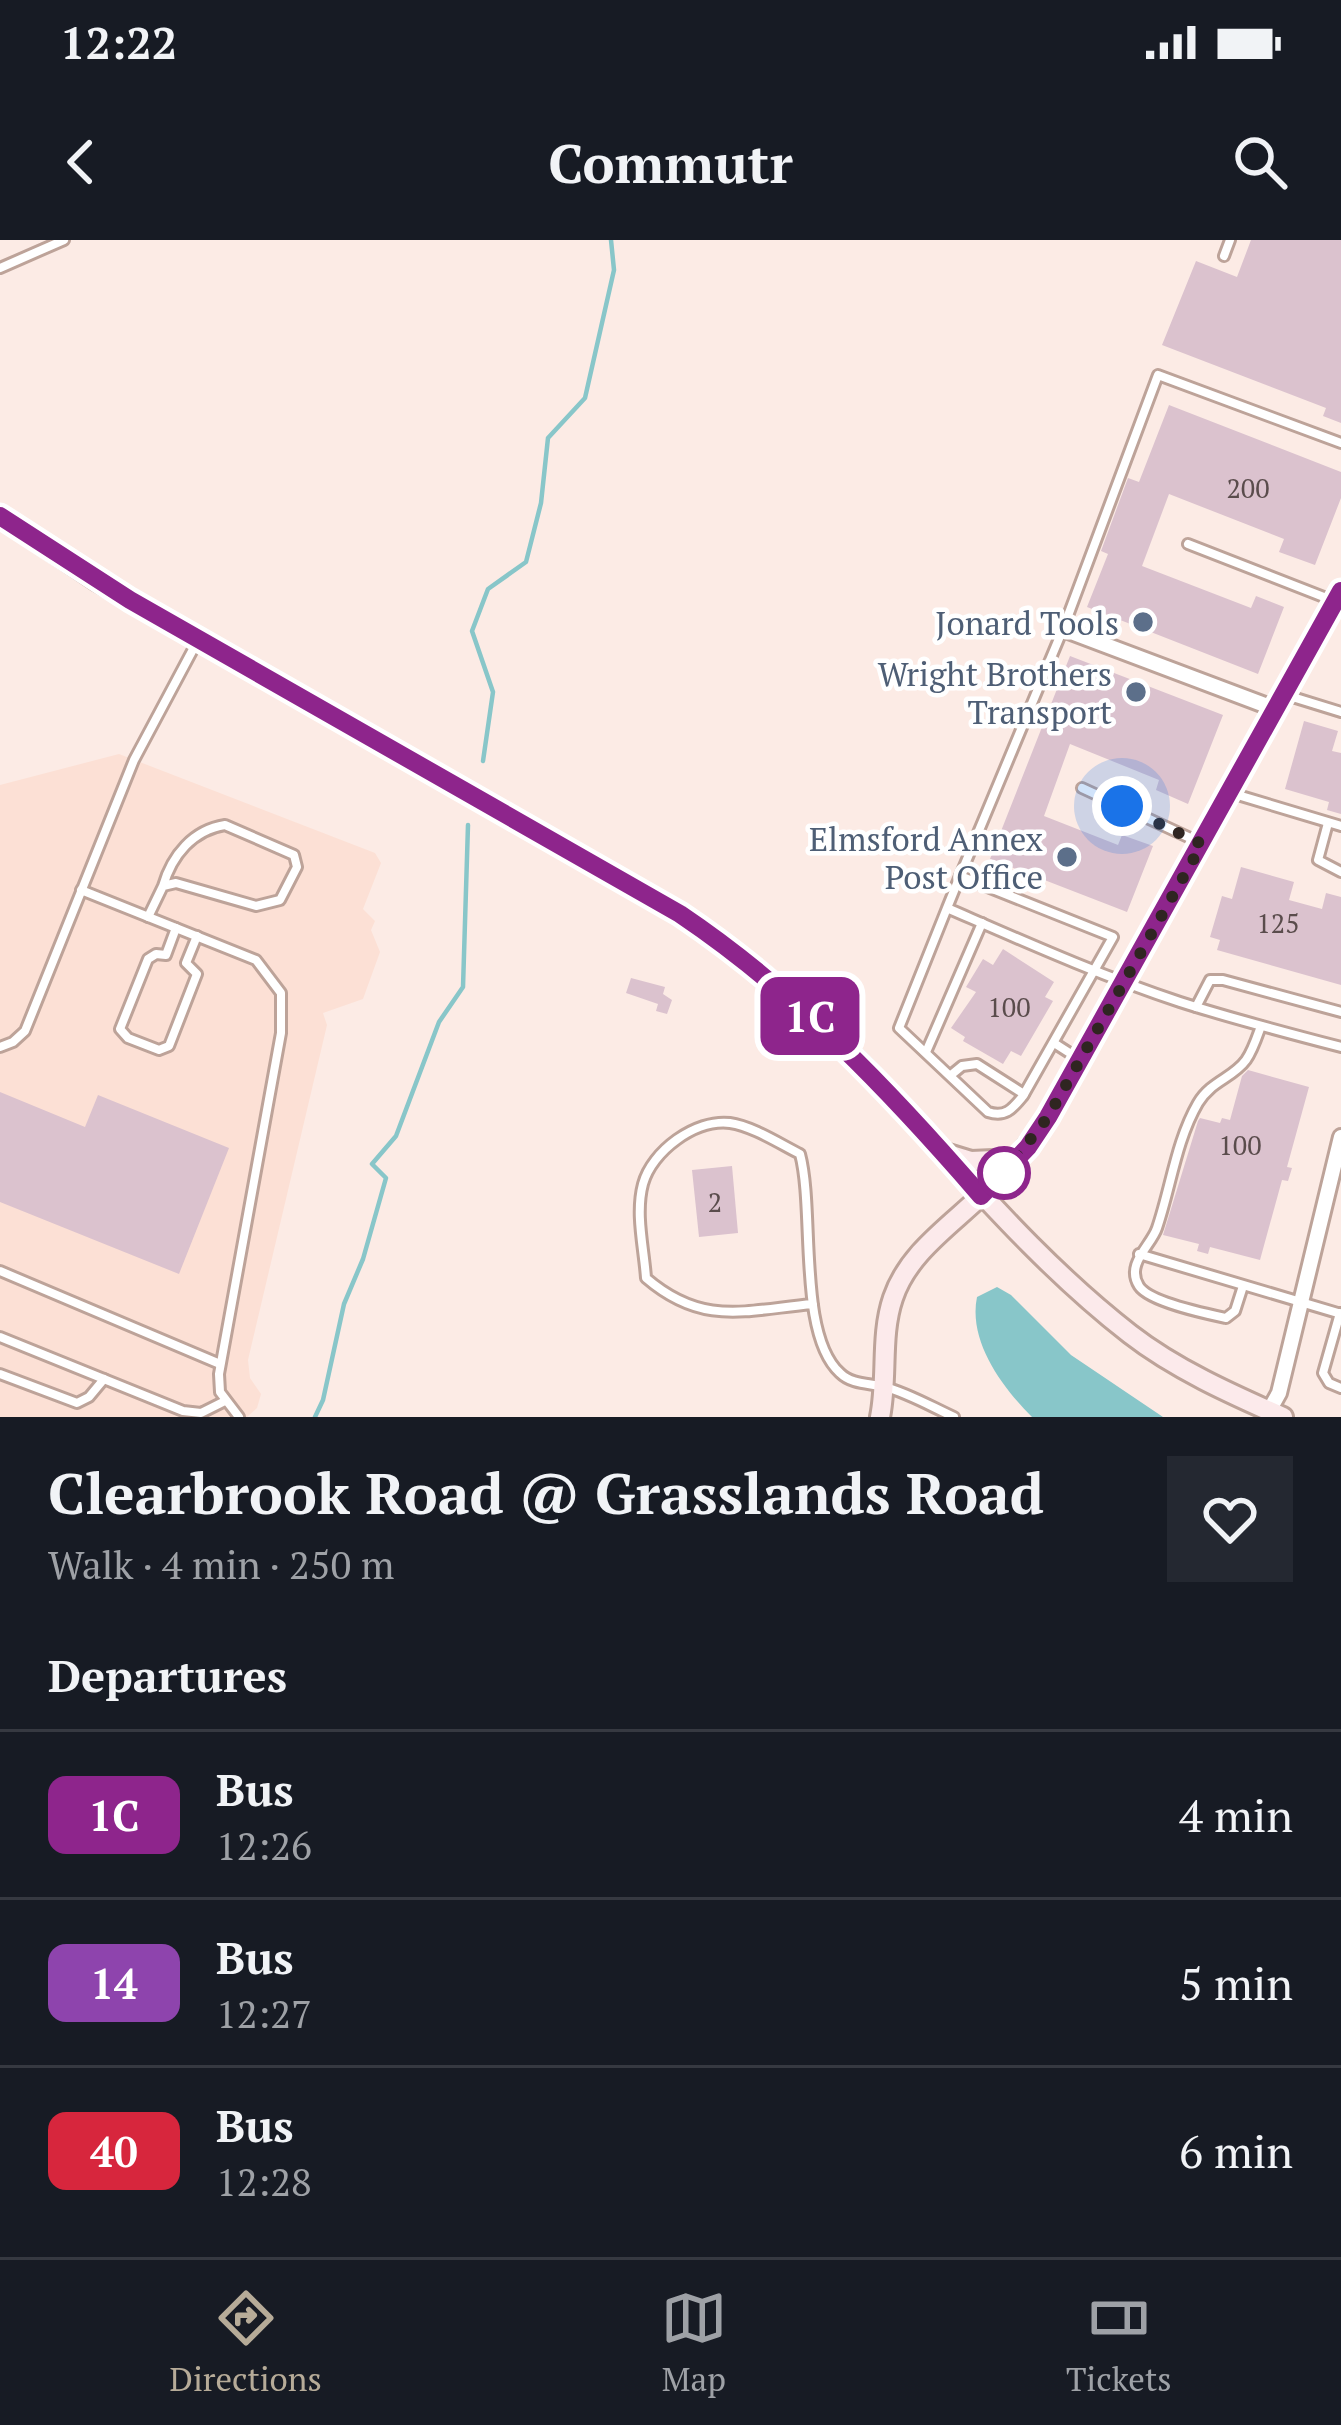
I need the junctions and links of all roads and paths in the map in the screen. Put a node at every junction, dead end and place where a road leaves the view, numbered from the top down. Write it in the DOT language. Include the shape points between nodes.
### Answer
graph roads {
  1 [pos="64,240"];
  2 [pos="1230,240"];
  3 [pos="1224,256"];
  4 [pos="0,268"];
  5 [pos="1341,443"];
  6 [pos="0,516"];
  7 [pos="1188,544"];
  8 [pos="1338,597"];
  9 [pos="1063,628"];
  10 [pos="198,640"];
  11 [pos="1282,702"];
  12 [pos="1341,712"];
  13 [pos="1082,788"];
  14 [pos="1231,794"];
  15 [pos="1328,823"];
  16 [pos="1341,826"];
  17 [pos="1202,844"];
  18 [pos="1341,872"];
  19 [pos="960,876"];
  20 [pos="163,886"];
  21 [pos="81,890"];
  22 [pos="947,908"];
  23 [pos="148,916"];
  24 [pos="982,923"];
  25 [pos="176,928"];
  26 [pos="197,937"];
  27 [pos="166,955"];
  28 [pos="186,962"];
  29 [pos="1098,970"];
  30 [pos="1125,981"];
  31 [pos="1196,1007"];
  32 [pos="1341,1012"];
  33 [pos="1262,1026"];
  34 [pos="1054,1043"];
  35 [pos="0,1047"];
  36 [pos="1341,1047"];
  37 [pos="926,1052"];
  38 [pos="1081,1060"];
  39 [pos="952,1075"];
  40 [pos="1024,1094"];
  41 [pos="1341,1138"];
  42 [pos="943,1152"];
  43 [pos="1017,1159"];
  44 [pos="981,1196"];
  45 [pos="1139,1254"];
  46 [pos="0,1271"];
  47 [pos="1243,1286"];
  48 [pos="813,1304"];
  49 [pos="1300,1305"];
  50 [pos="1340,1314"];
  51 [pos="0,1336"];
  52 [pos="220,1364"];
  53 [pos="0,1374"];
  54 [pos="104,1379"];
  55 [pos="886,1387"];
  56 [pos="1341,1388"];
  57 [pos="225,1401"];
  58 [pos="1276,1414"];
  59 [pos="239,1417"];
  60 [pos="880,1417"];
  61 [pos="952,1417"];
  1 -- 4 [label="lane"];
  2 -- 3 [label="lane"];
  5 -- 9 [label="lane" via="1158,374"];
  6 -- 10 [label="main road"];
  7 -- 8 [label="lane"];
  8 -- 11 [label="main road"];
  9 -- 11 [label="street"];
  9 -- 19 [label="lane"];
  10 -- 21 [label="lane" via="134,760"];
  10 -- 42 [label="main road" via="739,954 854,1057"];
  11 -- 12 [label="lane"];
  11 -- 14 [label="main road"];
  13 -- 17 [label="lane"];
  14 -- 15 [label="lane"];
  14 -- 17 [label="main road"];
  15 -- 16 [label="lane"];
  15 -- 18 [label="lane" via="1318,860"];
  17 -- 30 [label="main road"];
  19 -- 22 [label="lane"];
  19 -- 29 [label="lane" via="1113,938"];
  20 -- 20 [label="lane" via="256,906 280,900 297,867 294,855 225,825 196,834"];
  20 -- 23 [label="lane"];
  21 -- 23 [label="lane"];
  21 -- 35 [label="lane" via="25,1030"];
  22 -- 24 [label="lane"];
  22 -- 37 [label="lane" via="899,1028"];
  23 -- 25 [label="lane"];
  24 -- 29 [label="lane"];
  24 -- 37 [label="lane"];
  25 -- 26 [label="lane"];
  25 -- 27 [label="lane"];
  26 -- 28 [label="lane"];
  26 -- 52 [label="lane" via="256,960 283,1009"];
  27 -- 28 [label="lane"];
  27 -- 28 [label="lane" via="148,959 121,1029 159,1050 169,1046 196,974"];
  29 -- 30 [label="lane"];
  29 -- 34 [label="lane"];
  30 -- 31 [label="lane"];
  30 -- 38 [label="main road"];
  31 -- 32 [label="lane" via="1210,980 1223,980"];
  31 -- 33 [label="lane"];
  33 -- 36 [label="lane"];
  33 -- 45 [label="lane" via="1245,1061 1200,1098 1155,1235"];
  34 -- 38 [label="lane"];
  34 -- 40 [label="lane"];
  37 -- 39 [label="lane"];
  38 -- 43 [label="main road"];
  39 -- 40 [label="lane" via="977,1064"];
  39 -- 40 [label="lane" via="996,1115"];
  41 -- 49 [label="street"];
  42 -- 43 [label="main road" via="971,1161"];
  42 -- 44 [label="main road"];
  43 -- 44 [label="main road"];
  44 -- 55 [label="main road" via="906,1271 887,1325"];
  44 -- 58 [label="main road" via="1135,1337"];
  45 -- 47 [label="lane"];
  45 -- 47 [label="lane" via="1138,1284 1154,1297 1226,1318"];
  46 -- 52 [label="lane"];
  47 -- 49 [label="lane"];
  48 -- 48 [label="lane" via="800,1154 731,1123 682,1136 660,1153 644,1182 640,1215 646,1278 689,1308 714,1312"];
  48 -- 55 [label="lane" via="841,1374"];
  49 -- 50 [label="lane"];
  49 -- 58 [label="street"];
  50 -- 56 [label="lane" via="1323,1373"];
  51 -- 54 [label="lane"];
  52 -- 57 [label="lane"];
  53 -- 54 [label="lane" via="77,1403"];
  54 -- 57 [label="lane" via="183,1411 201,1413"];
  55 -- 60 [label="main road"];
  55 -- 61 [label="lane"];
  57 -- 59 [label="lane"];
}
